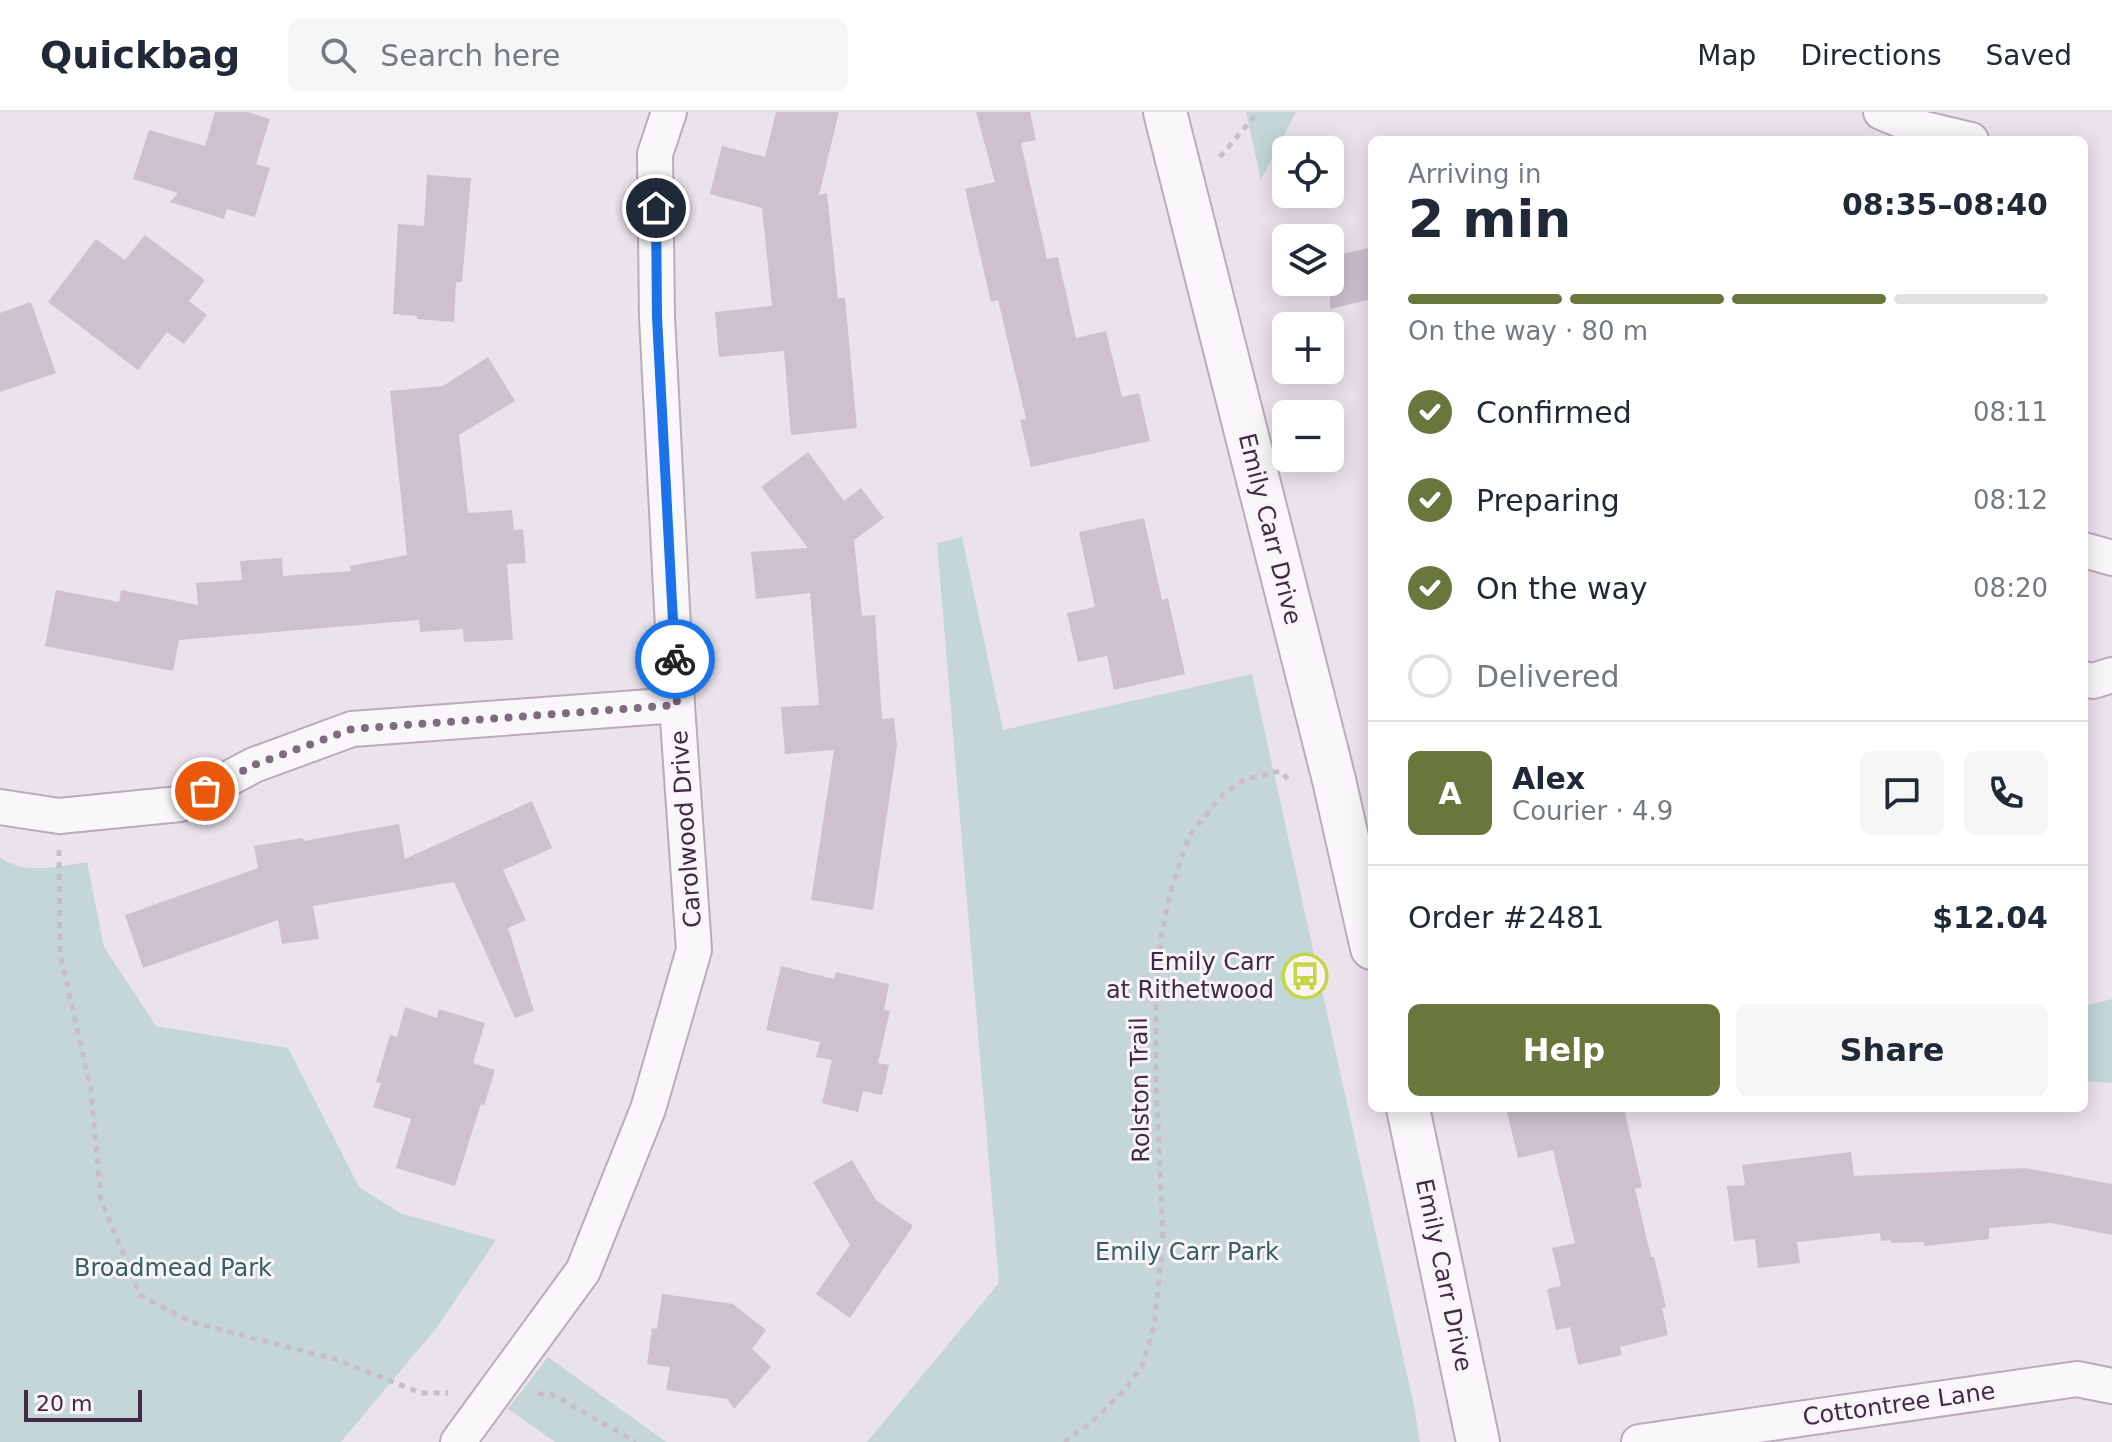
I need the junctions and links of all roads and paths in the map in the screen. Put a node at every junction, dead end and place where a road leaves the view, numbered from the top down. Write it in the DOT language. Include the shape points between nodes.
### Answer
graph roads {
  1 [pos="669,112"];
  2 [pos="1165,112"];
  3 [pos="1258,112"];
  4 [pos="1881,112"];
  5 [pos="1977,112"];
  6 [pos="1955,136"];
  7 [pos="1973,136"];
  8 [pos="1186,198"];
  9 [pos="2088,551"];
  10 [pos="2112,558"];
  11 [pos="2112,675"];
  12 [pos="2088,680"];
  13 [pos="677,705"];
  14 [pos="1334,780"];
  15 [pos="0,807"];
  16 [pos="59,816"];
  17 [pos="1361,844"];
  18 [pos="1368,910"];
  19 [pos="1409,1112"];
  20 [pos="2112,1386"];
  21 [pos="493,1394"];
  22 [pos="458,1442"];
  23 [pos="636,1442"];
  24 [pos="1064,1442"];
  25 [pos="1478,1442"];
  26 [pos="1639,1442"];
  1 -- 13 [label="street, Carolwood Drive" via="655,154 657,317"];
  2 -- 8 [label="street, Emily Carr Drive"];
  3 -- 8 [label="path"];
  4 -- 6 [label="street"];
  5 -- 7 [label="street"];
  8 -- 14 [label="street, Emily Carr Drive"];
  9 -- 10 [label="street"];
  11 -- 12 [label="street"];
  13 -- 16 [label="street" via="352,729 254,765 180,804"];
  13 -- 21 [label="street, Carolwood Drive" via="694,950 648,1109 583,1271"];
  14 -- 17 [label="street, Emily Carr Drive"];
  14 -- 24 [label="path, Rolston Trail" via="1298,789 1280,771 1244,780 1223,794 1189,836 1160,941 1156,993 1163,1242 1154,1327 1142,1366 1124,1391"];
  15 -- 16 [label="street"];
  16 -- 21 [label="path" via="60,953 91,1090 101,1200 140,1295 191,1322 335,1359 421,1393"];
  17 -- 18 [label="street, Emily Carr Drive"];
  19 -- 25 [label="street, Emily Carr Drive"];
  20 -- 26 [label="street, Cottontree Lane" via="2077,1379"];
  21 -- 22 [label="street, Carolwood Drive"];
  21 -- 23 [label="path" via="551,1394"];
}
